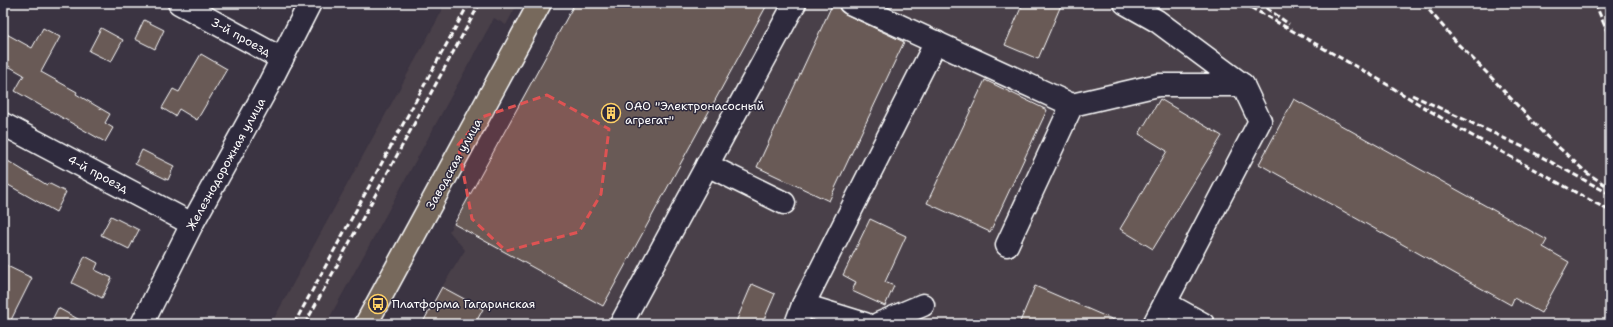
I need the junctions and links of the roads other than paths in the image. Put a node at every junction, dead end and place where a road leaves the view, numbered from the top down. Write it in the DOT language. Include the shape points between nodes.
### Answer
graph roads {
  1 [pos="179,3"];
  2 [pos="310,3"];
  3 [pos="540,3"];
  4 [pos="795,3"];
  5 [pos="850,3"];
  6 [pos="1125,3"];
  7 [pos="936,42"];
  8 [pos="282,59"];
  9 [pos="1243,85"];
  10 [pos="1072,105"];
  11 [pos="3,124"];
  12 [pos="707,165"];
  13 [pos="784,203"];
  14 [pos="192,224"];
  15 [pos="1007,245"];
  16 [pos="1165,303"];
  17 [pos="923,305"];
  18 [pos="799,314"];
  19 [pos="142,324"];
  20 [pos="366,324"];
  21 [pos="621,324"];
  22 [pos="865,324"];
  23 [pos="878,324"];
  24 [pos="1154,324"];
  25 [pos="1203,324"];
  1 -- 8 [label="street, 3-й проезд"];
  2 -- 8 [label="street, Железнодорожная улица"];
  3 -- 20 [label="main road, Заводская улица"];
  4 -- 12 [label="street"];
  5 -- 7 [label="street"];
  6 -- 9 [label="street" via="1157,21"];
  7 -- 10 [label="street"];
  7 -- 18 [label="street"];
  8 -- 14 [label="street, Железнодорожная улица"];
  9 -- 10 [label="street" via="1158,85"];
  9 -- 16 [label="street" via="1260,121"];
  10 -- 15 [label="street"];
  11 -- 14 [label="street, 4-й проезд"];
  12 -- 13 [label="street"];
  12 -- 21 [label="street"];
  14 -- 19 [label="street, Железнодорожная улица"];
  16 -- 24 [label="street"];
  16 -- 25 [label="street"];
  17 -- 23 [label="street"];
  18 -- 22 [label="street"];
}
